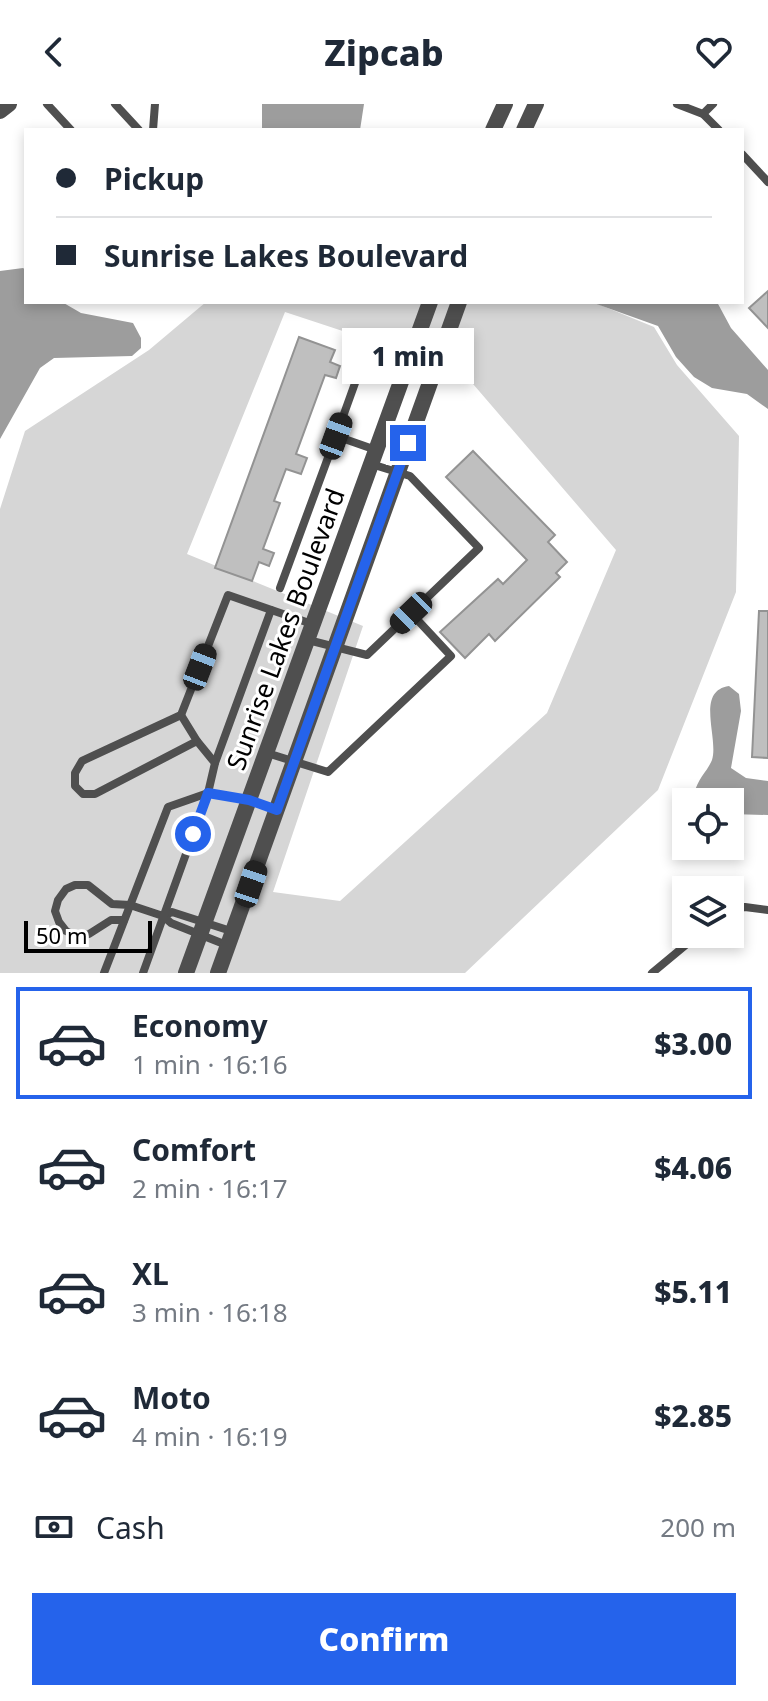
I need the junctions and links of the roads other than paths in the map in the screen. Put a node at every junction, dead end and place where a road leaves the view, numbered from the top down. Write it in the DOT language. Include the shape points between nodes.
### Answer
graph roads {
  1 [pos="9,104"];
  2 [pos="47,104"];
  3 [pos="115,104"];
  4 [pos="155,104"];
  5 [pos="505,104"];
  6 [pos="536,104"];
  7 [pos="677,104"];
  8 [pos="713,104"];
  9 [pos="0,111"];
  10 [pos="703,114"];
  11 [pos="69,128"];
  12 [pos="137,128"];
  13 [pos="153,128"];
  14 [pos="494,128"];
  15 [pos="525,128"];
  16 [pos="717,128"];
  17 [pos="744,156"];
  18 [pos="768,182"];
  19 [pos="429,304"];
  20 [pos="458,304"];
  21 [pos="368,347"];
  22 [pos="336,436"];
  23 [pos="374,457"];
  24 [pos="398,471"];
  25 [pos="280,588"];
  26 [pos="271,610"];
  27 [pos="411,613"];
  28 [pos="310,632"];
  29 [pos="337,647"];
  30 [pos="181,715"];
  31 [pos="197,741"];
  32 [pos="266,753"];
  33 [pos="295,762"];
  34 [pos="215,763"];
  35 [pos="208,793"];
  36 [pos="249,800"];
  37 [pos="277,810"];
  38 [pos="130,905"];
  39 [pos="744,907"];
  40 [pos="768,910"];
  41 [pos="163,916"];
  42 [pos="124,920"];
  43 [pos="202,928"];
  44 [pos="231,939"];
  45 [pos="682,948"];
  46 [pos="104,973"];
  47 [pos="143,973"];
  48 [pos="186,973"];
  49 [pos="218,973"];
  50 [pos="652,973"];
  1 -- 9 [label="street"];
  2 -- 11 [label="lane"];
  3 -- 12 [label="lane"];
  4 -- 13 [label="lane"];
  5 -- 14 [label="street"];
  6 -- 15 [label="street"];
  7 -- 10 [label="lane"];
  8 -- 10 [label="lane"];
  10 -- 16 [label="lane"];
  17 -- 18 [label="lane"];
  19 -- 23 [label="street, Sunrise Lakes Boulevard"];
  20 -- 24 [label="street, Sunrise Lakes Boulevard"];
  21 -- 22 [label="lane"];
  22 -- 23 [label="lane"];
  22 -- 25 [label="lane"];
  23 -- 24 [label="lane"];
  23 -- 28 [label="street, Sunrise Lakes Boulevard"];
  24 -- 27 [label="lane" via="410,476 479,548"];
  24 -- 29 [label="street, Sunrise Lakes Boulevard"];
  26 -- 28 [label="lane"];
  26 -- 30 [label="lane" via="228,595"];
  26 -- 34 [label="lane"];
  27 -- 29 [label="lane" via="367,655"];
  27 -- 33 [label="lane" via="451,656 328,772"];
  28 -- 29 [label="lane"];
  28 -- 32 [label="street, Sunrise Lakes Boulevard"];
  29 -- 33 [label="street, Sunrise Lakes Boulevard"];
  30 -- 31 [label="lane"];
  30 -- 31 [label="lane" via="82,761 75,786 83,794 95,794"];
  31 -- 34 [label="lane"];
  32 -- 33 [label="lane"];
  32 -- 36 [label="street, Sunrise Lakes Boulevard"];
  33 -- 37 [label="street, Sunrise Lakes Boulevard"];
  34 -- 35 [label="lane"];
  35 -- 36 [label="lane"];
  35 -- 38 [label="lane" via="168,807"];
  35 -- 41 [label="lane"];
  36 -- 37 [label="lane"];
  36 -- 43 [label="street, Sunrise Lakes Boulevard"];
  37 -- 44 [label="street, Sunrise Lakes Boulevard"];
  38 -- 41 [label="lane"];
  38 -- 42 [label="lane"];
  38 -- 42 [label="lane" via="112,904 88,885 75,885 66,889 55,911 66,931 78,937 111,920"];
  39 -- 40 [label="lane"];
  41 -- 43 [label="lane" via="172,912"];
  41 -- 47 [label="lane"];
  42 -- 46 [label="lane"];
  43 -- 44 [label="lane"];
  43 -- 44 [label="lane"];
  43 -- 48 [label="street, Sunrise Lakes Boulevard"];
  44 -- 49 [label="street, Sunrise Lakes Boulevard"];
  45 -- 50 [label="lane"];
}
